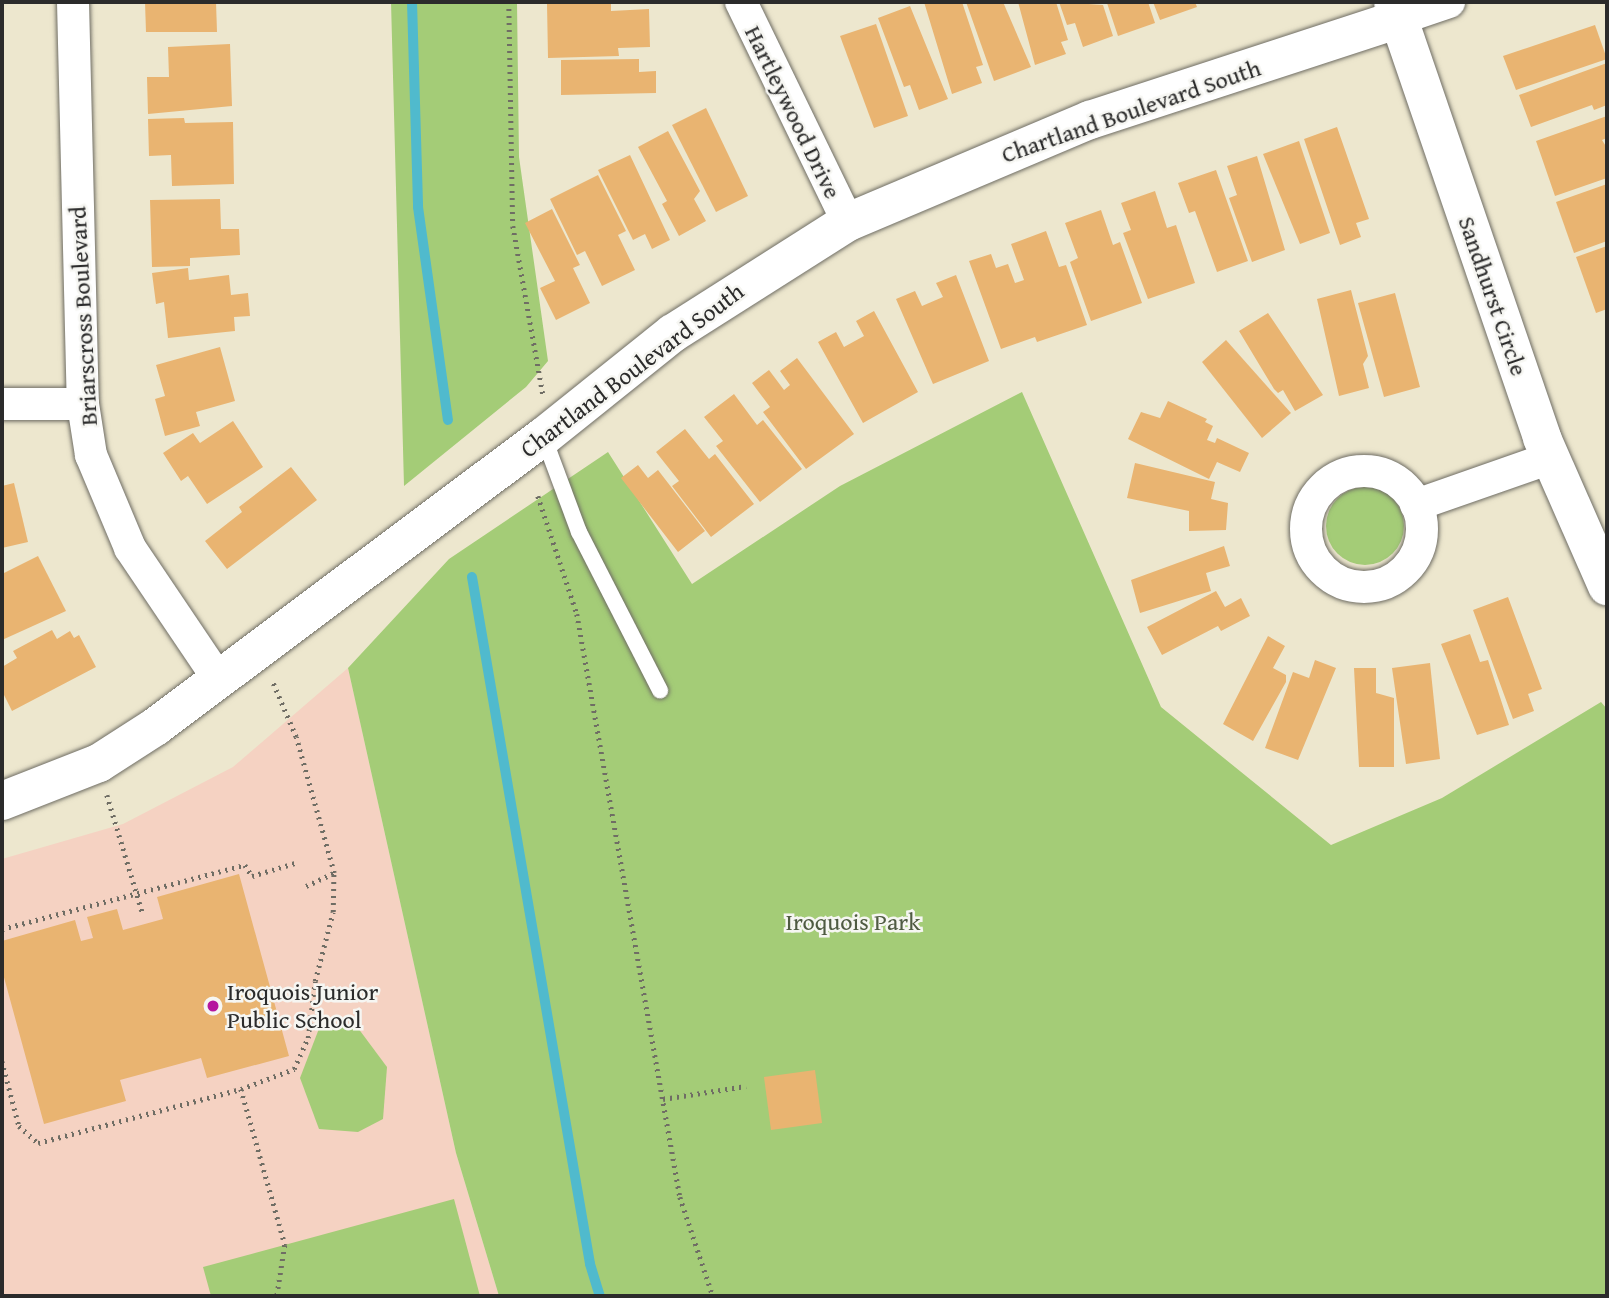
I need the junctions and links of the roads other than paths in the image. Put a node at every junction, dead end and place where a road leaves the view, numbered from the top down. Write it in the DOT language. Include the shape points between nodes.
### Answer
graph roads {
  1 [pos="73,2"];
  2 [pos="741,2"];
  3 [pos="1449,2"];
  4 [pos="1396,10"];
  5 [pos="848,222"];
  6 [pos="2,404"];
  7 [pos="83,404"];
  8 [pos="544,419"];
  9 [pos="1550,458"];
  10 [pos="1416,505"];
  11 [pos="1607,586"];
  12 [pos="219,680"];
  13 [pos="660,690"];
  14 [pos="2,802"];
  1 -- 7 [label="street, Briarscross Boulevard"];
  2 -- 5 [label="street, Hartleywood Drive"];
  3 -- 4 [label="street"];
  4 -- 5 [label="street, Chartland Boulevard South" via="1090,120"];
  4 -- 9 [label="street, Sandhurst Circle"];
  5 -- 8 [label="street, Chartland Boulevard South"];
  6 -- 7 [label="street"];
  7 -- 12 [label="street, Briarscross Boulevard" via="91,455 130,548"];
  8 -- 12 [label="street, Chartland Boulevard South"];
  8 -- 13 [label="lane" via="579,532"];
  9 -- 10 [label="street"];
  9 -- 11 [label="street, Sandhurst Circle"];
  12 -- 14 [label="street, Chartland Boulevard South" via="94,765"];
}
